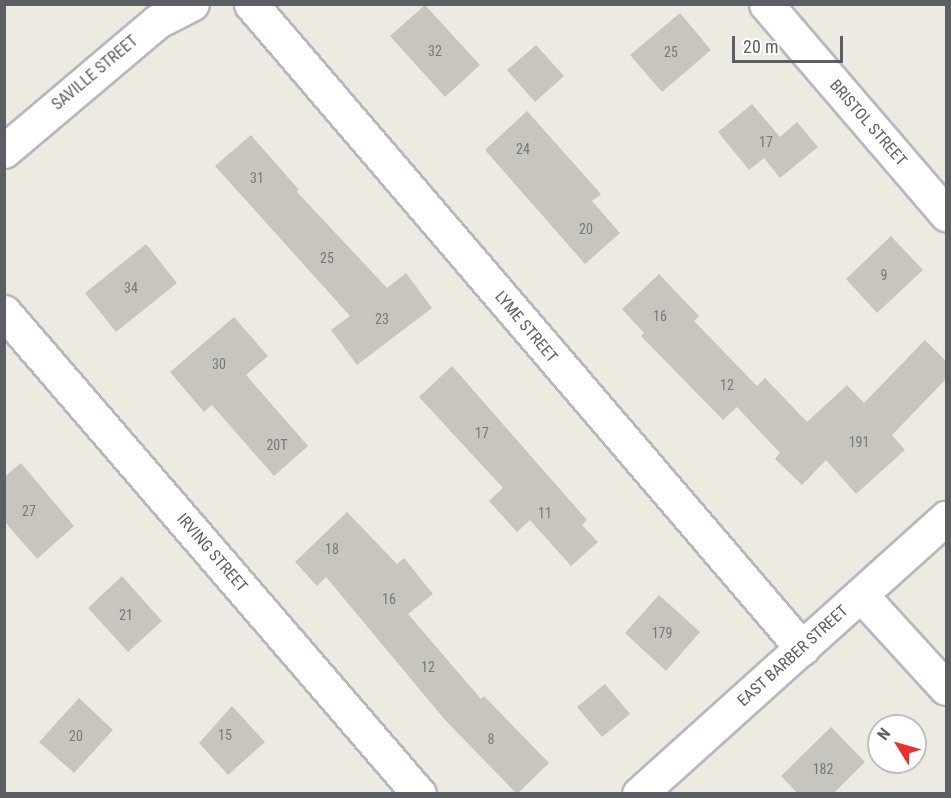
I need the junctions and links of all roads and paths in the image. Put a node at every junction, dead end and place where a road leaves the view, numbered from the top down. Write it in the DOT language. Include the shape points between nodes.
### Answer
graph roads {
  1 [pos="192,4"];
  2 [pos="251,4"];
  3 [pos="766,4"];
  4 [pos="4,151"];
  5 [pos="946,214"];
  6 [pos="4,312"];
  7 [pos="946,518"];
  8 [pos="861,595"];
  9 [pos="802,648"];
  10 [pos="946,688"];
  11 [pos="419,794"];
  12 [pos="639,794"];
  1 -- 4 [label="street, SAVILLE STREET" via="158,21"];
  2 -- 9 [label="street, LYME STREET"];
  3 -- 5 [label="street, BRISTOL STREET"];
  6 -- 11 [label="street, IRVING STREET"];
  7 -- 8 [label="street, EAST BARBER STREET"];
  8 -- 9 [label="street, EAST BARBER STREET"];
  8 -- 10 [label="street"];
  9 -- 12 [label="street, EAST BARBER STREET"];
}
